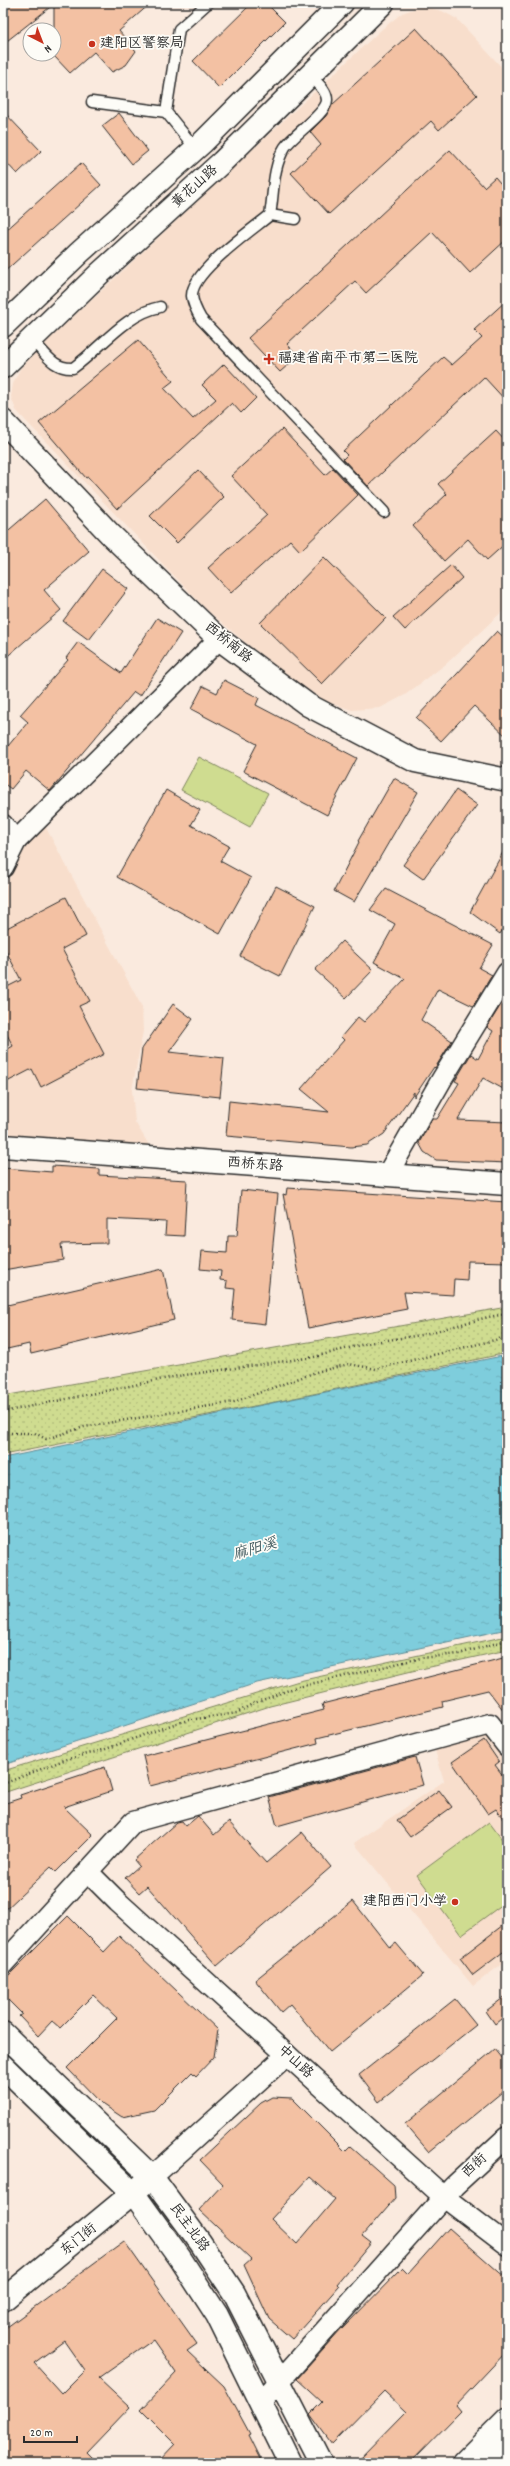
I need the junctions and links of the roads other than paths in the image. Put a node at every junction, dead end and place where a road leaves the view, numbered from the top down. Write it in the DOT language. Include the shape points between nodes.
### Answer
graph roads {
  1 [pos="208,3"];
  2 [pos="342,3"];
  3 [pos="383,3"];
  4 [pos="310,75"];
  5 [pos="92,102"];
  6 [pos="166,112"];
  7 [pos="195,148"];
  8 [pos="270,216"];
  9 [pos="295,219"];
  10 [pos="160,307"];
  11 [pos="3,326"];
  12 [pos="31,339"];
  13 [pos="3,366"];
  14 [pos="3,421"];
  15 [pos="384,512"];
  16 [pos="219,639"];
  17 [pos="507,780"];
  18 [pos="3,824"];
  19 [pos="16,841"];
  20 [pos="3,866"];
  21 [pos="507,973"];
  22 [pos="3,1146"];
  23 [pos="387,1175"];
  24 [pos="507,1184"];
  25 [pos="507,1746"];
  26 [pos="88,1872"];
  27 [pos="3,1964"];
  28 [pos="3,2033"];
  29 [pos="287,2055"];
  30 [pos="3,2066"];
  31 [pos="507,2137"];
  32 [pos="152,2177"];
  33 [pos="134,2194"];
  34 [pos="444,2197"];
  35 [pos="507,2245"];
  36 [pos="3,2300"];
  37 [pos="279,2382"];
  38 [pos="260,2403"];
  39 [pos="507,2419"];
  40 [pos="507,2448"];
  41 [pos="290,2463"];
  42 [pos="321,2463"];
  43 [pos="464,2463"];
  44 [pos="492,2463"];
  1 -- 6 [label="lane" via="179,29"];
  2 -- 7 [label="main road, 黄花山路"];
  3 -- 4 [label="main road, 黄花山路"];
  4 -- 8 [label="lane" via="326,92 327,101 324,108 292,139 281,155 274,176"];
  4 -- 12 [label="main road, 黄花山路" via="222,162 98,274"];
  5 -- 6 [label="lane"];
  6 -- 7 [label="lane"];
  7 -- 11 [label="main road, 黄花山路"];
  8 -- 9 [label="lane"];
  8 -- 15 [label="lane" via="207,269 199,279 192,295 196,311 206,325"];
  10 -- 12 [label="lane" via="148,309 133,319 73,368 63,369 56,366"];
  12 -- 13 [label="main road, 黄花山路"];
  14 -- 16 [label="main road, 西桥南路" via="111,535"];
  16 -- 17 [label="main road, 西桥南路" via="308,705 415,761"];
  16 -- 19 [label="street"];
  18 -- 19 [label="street"];
  19 -- 20 [label="street"];
  21 -- 23 [label="street"];
  22 -- 23 [label="main road, 西桥东路"];
  23 -- 24 [label="main road, 西桥东路"];
  25 -- 26 [label="street" via="490,1724 133,1822"];
  26 -- 27 [label="street"];
  26 -- 29 [label="street, 中山路"];
  28 -- 32 [label="main road, 民主北路"];
  29 -- 32 [label="street"];
  29 -- 34 [label="street, 中山路"];
  30 -- 33 [label="main road, 民主北路"];
  31 -- 34 [label="street, 西街"];
  32 -- 33 [label="main road, 东门街"];
  32 -- 37 [label="main road, 民主北路" via="234,2293"];
  33 -- 36 [label="main road, 东门街"];
  33 -- 38 [label="main road, 民主北路" via="217,2315"];
  34 -- 35 [label="street, 中山路"];
  34 -- 37 [label="street, 西街"];
  37 -- 38 [label="street, 西街"];
  37 -- 42 [label="main road, 民主北路"];
  38 -- 41 [label="main road, 民主北路"];
  39 -- 43 [label="main road"];
  40 -- 44 [label="main road"];
}
